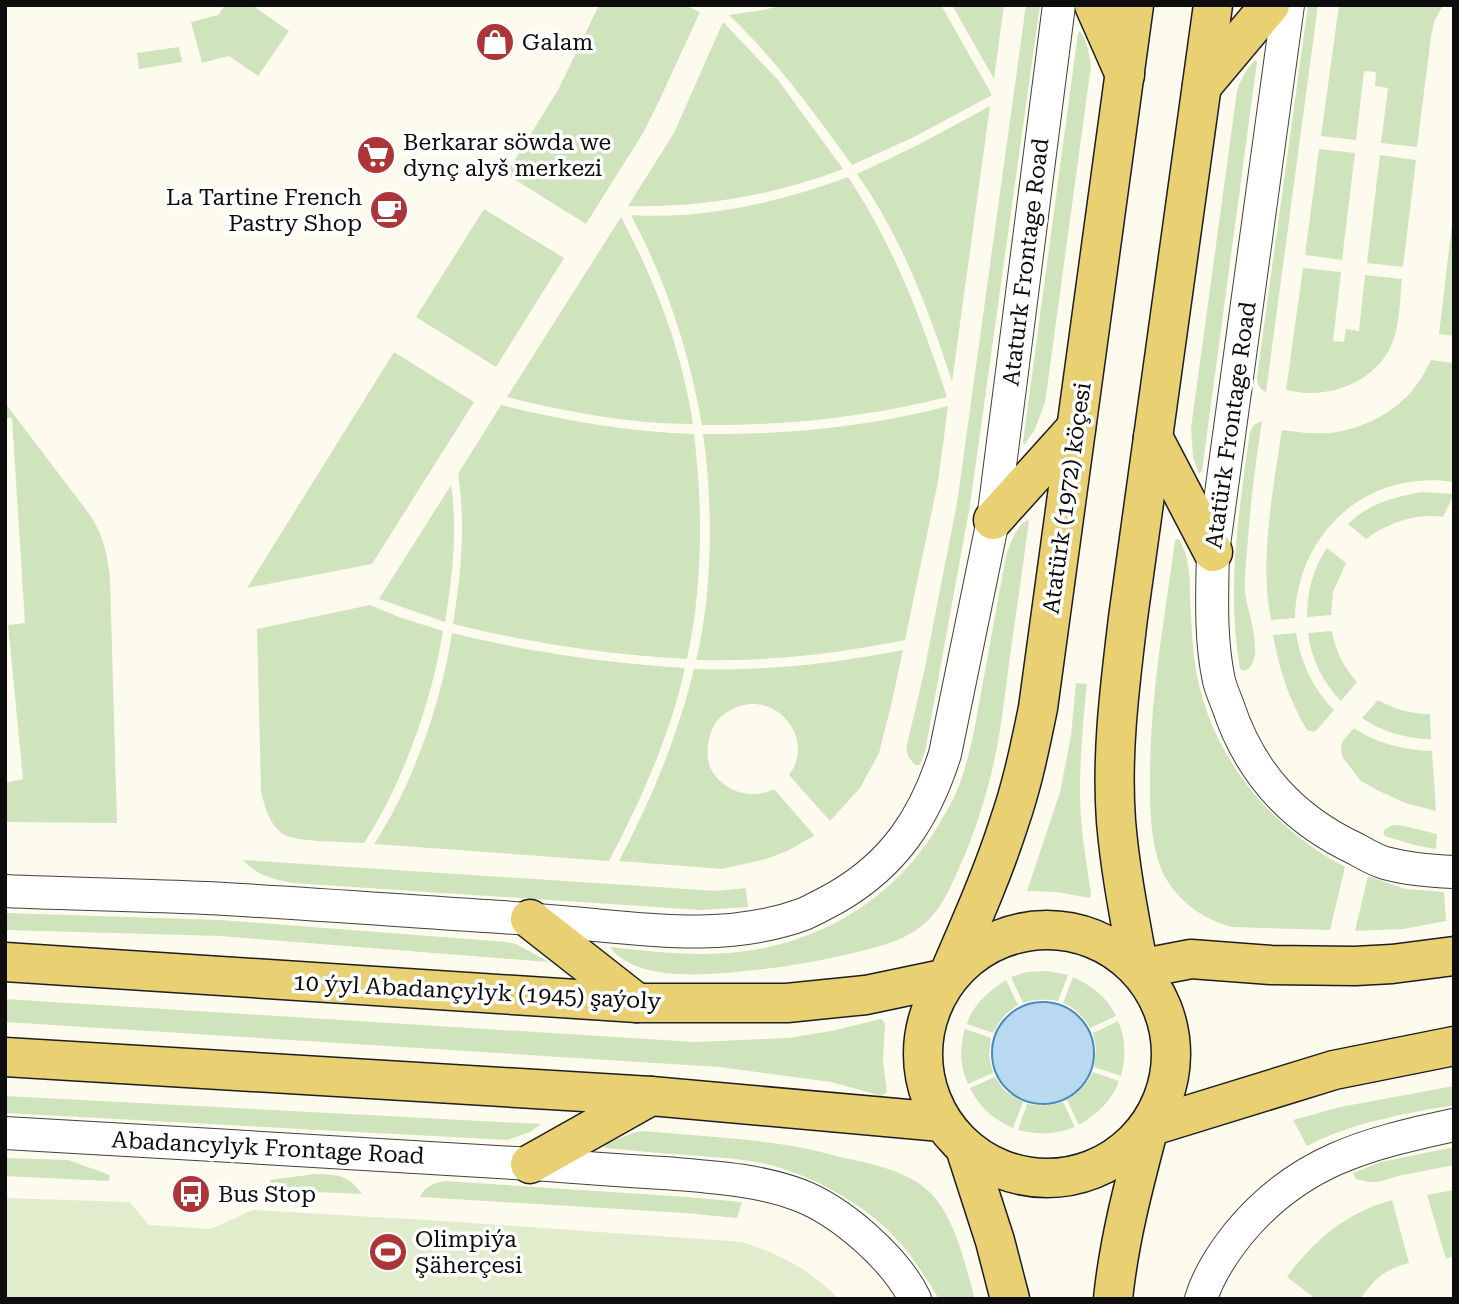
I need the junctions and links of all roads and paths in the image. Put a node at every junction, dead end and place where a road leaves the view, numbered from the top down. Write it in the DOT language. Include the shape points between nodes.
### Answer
graph roads {
  1 [pos="1059,5"];
  2 [pos="1094,5"];
  3 [pos="1134,5"];
  4 [pos="1213,5"];
  5 [pos="1270,5"];
  6 [pos="1288,5"];
  7 [pos="1125,75"];
  8 [pos="1202,86"];
  9 [pos="1076,428"];
  10 [pos="1153,437"];
  11 [pos="993,520"];
  12 [pos="1213,552"];
  13 [pos="1454,872"];
  14 [pos="5,891"];
  15 [pos="530,919"];
  16 [pos="1454,956"];
  17 [pos="5,962"];
  18 [pos="1139,969"];
  19 [pos="947,978"];
  20 [pos="637,1003"];
  21 [pos="1454,1046"];
  22 [pos="5,1057"];
  23 [pos="651,1096"];
  24 [pos="941,1122"];
  25 [pos="1454,1125"];
  26 [pos="1149,1127"];
  27 [pos="5,1133"];
  28 [pos="966,1151"];
  29 [pos="530,1164"];
  30 [pos="915,1299"];
  31 [pos="1010,1299"];
  32 [pos="1113,1299"];
  33 [pos="1201,1299"];
  1 -- 11 [label="street, Ataturk Frontage Road"];
  2 -- 7 [label="main road"];
  3 -- 7 [label="main road, Atatürk (1972) köçesi"];
  4 -- 8 [label="main road"];
  5 -- 8 [label="main road"];
  6 -- 12 [label="street, Atatürk Frontage Road"];
  7 -- 9 [label="main road, Atatürk (1972) köçesi"];
  8 -- 10 [label="main road"];
  9 -- 11 [label="main road"];
  9 -- 19 [label="main road, Atatürk (1972) köçesi" via="1038,708 1025,769 993,868"];
  10 -- 12 [label="main road"];
  10 -- 18 [label="main road" via="1117,708 1115,761 1116,819"];
  11 -- 15 [label="street, Ataturk Frontage Road" via="936,782 909,833 877,869 857,886 807,913 748,929 662,932"];
  12 -- 13 [label="street, Atatürk Frontage Road" via="1219,681 1235,728 1262,777 1286,804 1332,838 1384,862"];
  14 -- 15 [label="street" via="204,898"];
  15 -- 20 [label="main road"];
  16 -- 18 [label="main road" via="1355,966 1191,959"];
  17 -- 20 [label="main road, 10 ýyl Abadançylyk (1945) şaýoly"];
  18 -- 19 [label="main road" via="1104,942 1063,930 1019,932 979,948"];
  18 -- 26 [label="main road" via="1158,997 1170,1029 1172,1063 1165,1097"];
  19 -- 20 [label="main road, 10 ýyl Abadançylyk (1945) şaýoly" via="866,995 787,1003"];
  19 -- 24 [label="main road" via="928,1012 921,1049 925,1087"];
  21 -- 26 [label="main road" via="1334,1070"];
  22 -- 23 [label="main road"];
  23 -- 24 [label="main road"];
  23 -- 29 [label="main road"];
  24 -- 28 [label="main road"];
  25 -- 33 [label="street" via="1353,1151 1294,1180 1227,1249"];
  26 -- 28 [label="main road" via="1120,1156 1083,1174 1042,1179 1002,1171"];
  26 -- 32 [label="main road" via="1126,1218"];
  27 -- 29 [label="street, Abadancylyk Frontage Road"];
  28 -- 31 [label="main road"];
  29 -- 30 [label="street" via="736,1180 802,1196 863,1235"];
}
